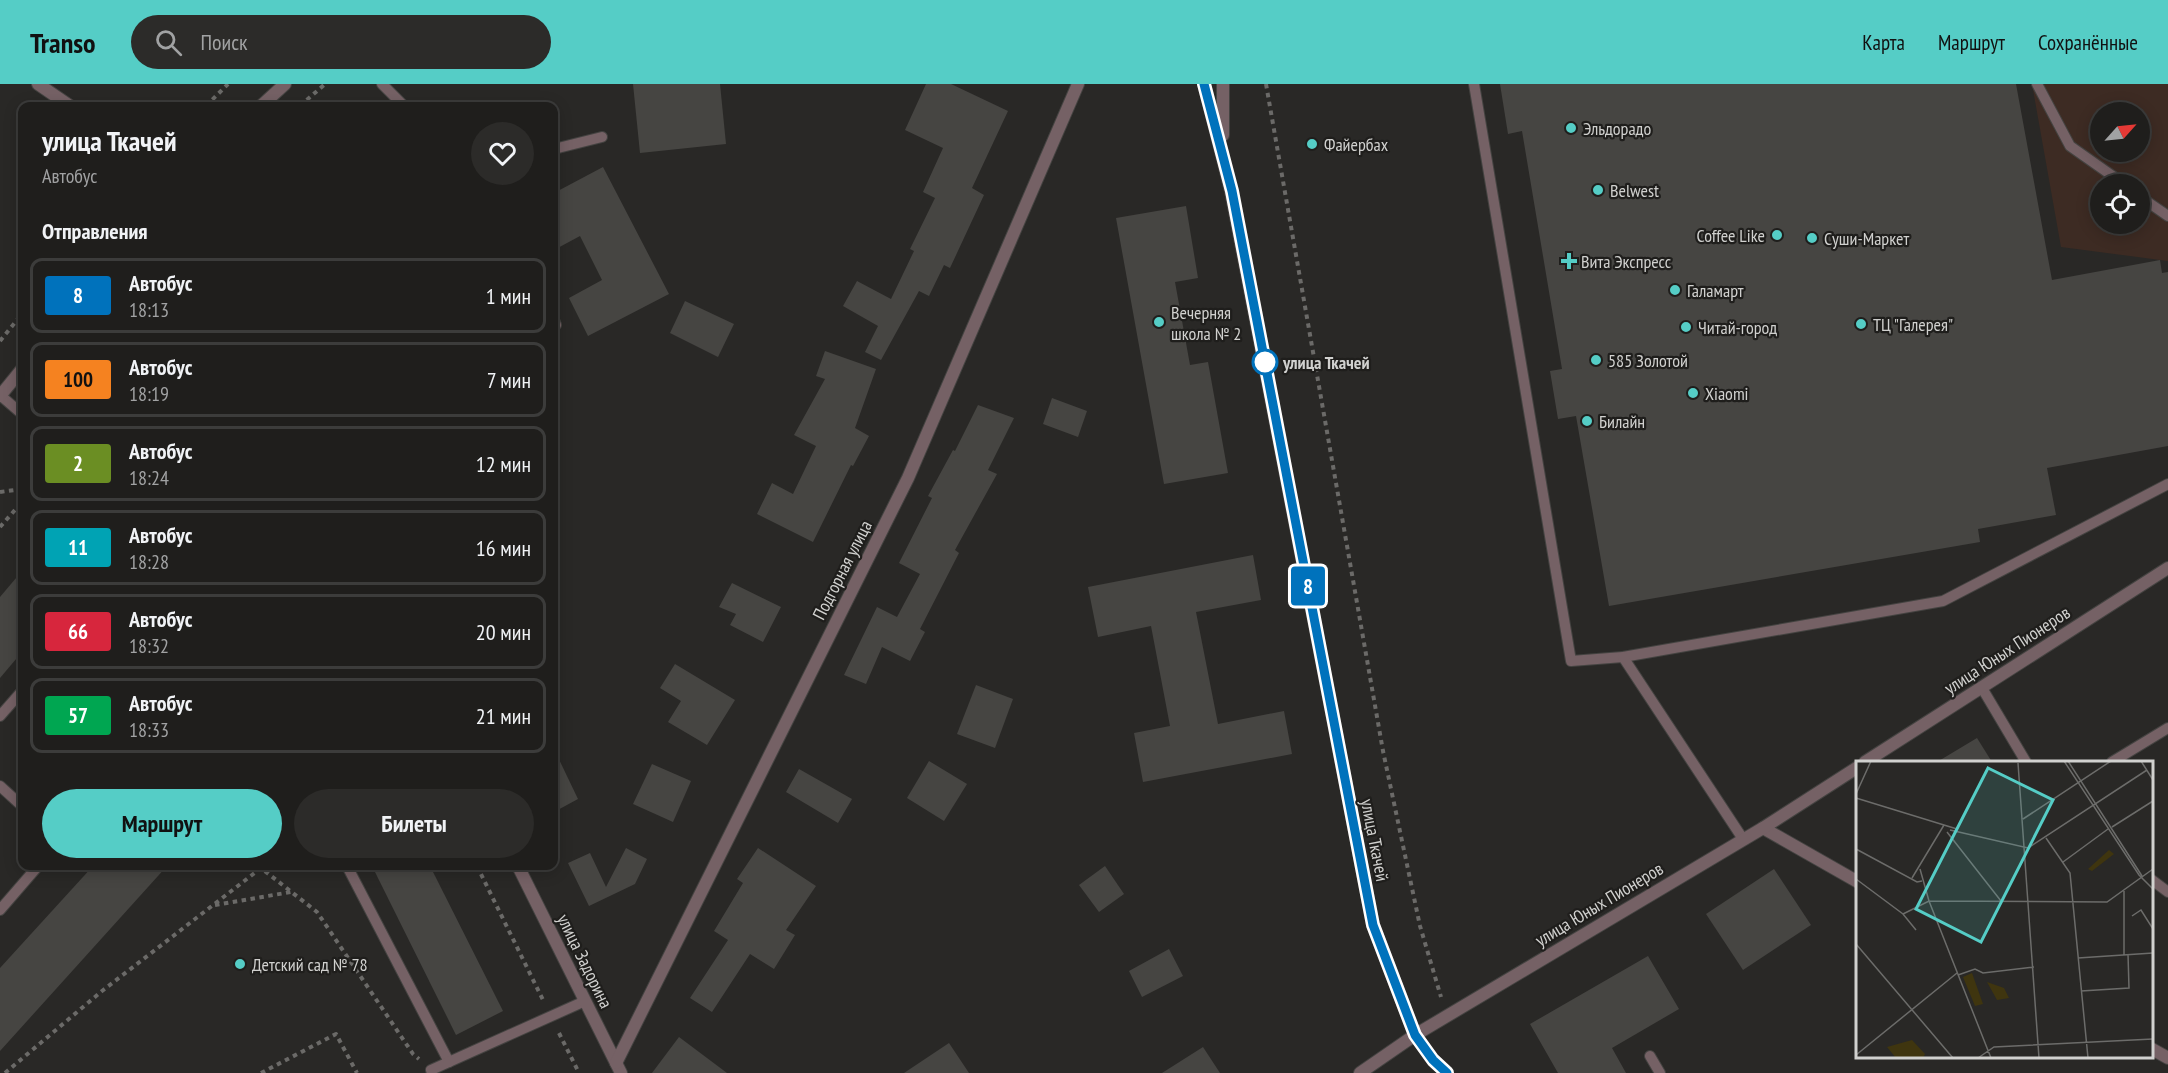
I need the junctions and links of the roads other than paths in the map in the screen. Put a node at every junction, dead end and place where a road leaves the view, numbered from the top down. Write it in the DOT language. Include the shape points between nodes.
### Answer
graph roads {
  1 [pos="38,84"];
  2 [pos="285,84"];
  3 [pos="382,84"];
  4 [pos="1078,84"];
  5 [pos="1204,84"];
  6 [pos="1223,84"];
  7 [pos="1474,84"];
  8 [pos="2037,84"];
  9 [pos="64,102"];
  10 [pos="265,102"];
  11 [pos="400,102"];
  12 [pos="602,137"];
  13 [pos="558,148"];
  14 [pos="1222,152"];
  15 [pos="2110,174"];
  16 [pos="2150,204"];
  17 [pos="2168,216"];
  18 [pos="18,374"];
  19 [pos="0,395"];
  20 [pos="18,411"];
  21 [pos="2168,484"];
  22 [pos="2168,568"];
  23 [pos="1623,657"];
  24 [pos="1982,688"];
  25 [pos="18,696"];
  26 [pos="0,716"];
  27 [pos="2168,728"];
  28 [pos="1867,761"];
  29 [pos="2025,761"];
  30 [pos="2114,761"];
  31 [pos="1856,768"];
  32 [pos="0,786"];
  33 [pos="18,802"];
  34 [pos="1763,828"];
  35 [pos="1743,839"];
  36 [pos="35,870"];
  37 [pos="349,870"];
  38 [pos="520,870"];
  39 [pos="1856,881"];
  40 [pos="2153,881"];
  41 [pos="2168,892"];
  42 [pos="0,910"];
  43 [pos="585,1001"];
  44 [pos="1415,1035"];
  45 [pos="2153,1050"];
  46 [pos="1650,1056"];
  47 [pos="2168,1058"];
  48 [pos="449,1062"];
  49 [pos="618,1068"];
  50 [pos="431,1072"];
  51 [pos="1360,1073"];
  52 [pos="1447,1073"];
  53 [pos="1660,1073"];
  1 -- 9 [label="street"];
  2 -- 10 [label="street"];
  3 -- 11 [label="lane"];
  4 -- 49 [label="street, Подгорная улица" via="908,478"];
  5 -- 14 [label="street, улица Ткачей"];
  6 -- 14 [label="street, улица Ткачей"];
  7 -- 23 [label="lane" via="1570,662"];
  8 -- 15 [label="lane" via="2070,146"];
  12 -- 13 [label="lane"];
  14 -- 44 [label="street, улица Ткачей" via="1373,925"];
  16 -- 17 [label="lane"];
  18 -- 19 [label="street"];
  19 -- 20 [label="lane"];
  21 -- 23 [label="lane" via="1943,601"];
  22 -- 24 [label="street, улица Юных Пионеров"];
  23 -- 35 [label="lane"];
  24 -- 28 [label="street, улица Юных Пионеров"];
  24 -- 29 [label="lane"];
  25 -- 26 [label="lane"];
  27 -- 30 [label="lane"];
  31 -- 34 [label="street, улица Юных Пионеров"];
  32 -- 33 [label="lane"];
  34 -- 35 [label="street, улица Юных Пионеров"];
  34 -- 39 [label="street"];
  35 -- 44 [label="street, улица Юных Пионеров"];
  36 -- 42 [label="lane"];
  37 -- 48 [label="lane"];
  38 -- 43 [label="street, улица Задорина"];
  40 -- 41 [label="lane"];
  43 -- 48 [label="lane"];
  43 -- 49 [label="street, улица Задорина"];
  44 -- 51 [label="street, улица Юных Пионеров"];
  44 -- 52 [label="street, улица Ткачей"];
  45 -- 47 [label="street"];
  46 -- 53 [label="lane"];
  48 -- 50 [label="lane"];
}
